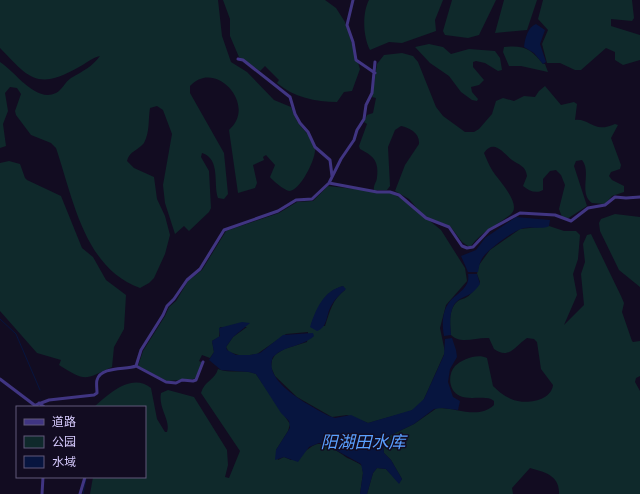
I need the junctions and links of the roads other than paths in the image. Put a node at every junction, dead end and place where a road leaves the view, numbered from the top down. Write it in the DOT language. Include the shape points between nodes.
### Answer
graph roads {
  1 [pos="353,0"];
  2 [pos="238,59"];
  3 [pos="375,62"];
  4 [pos="375,73"];
  5 [pos="332,178"];
  6 [pos="329,183"];
  7 [pos="640,197"];
  8 [pos="203,362"];
  9 [pos="136,366"];
  10 [pos="0,379"];
  11 [pos="37,405"];
  12 [pos="43,478"];
  13 [pos="85,478"];
  14 [pos="42,494"];
  15 [pos="80,494"];
  1 -- 4 [label="street" via="347,25 356,60"];
  2 -- 5 [label="street" via="243,60 290,97 295,114 315,147 330,160"];
  3 -- 4 [label="street"];
  4 -- 5 [label="street" via="364,119"];
  5 -- 6 [label="street"];
  6 -- 7 [label="street" via="399,195 425,218 448,227 462,246 467,248 473,247 490,230 520,213 555,215 571,221 588,208 605,205 615,197"];
  6 -- 9 [label="street" via="312,199 296,200 278,211 224,230 200,269 188,279 167,306 141,350"];
  8 -- 9 [label="street" via="196,380 181,380 176,384 163,382"];
  9 -- 11 [label="street" via="114,369 99,376 97,393 94,395 49,400"];
  10 -- 11 [label="street"];
  12 -- 14 [label="street"];
  13 -- 15 [label="street"];
}
